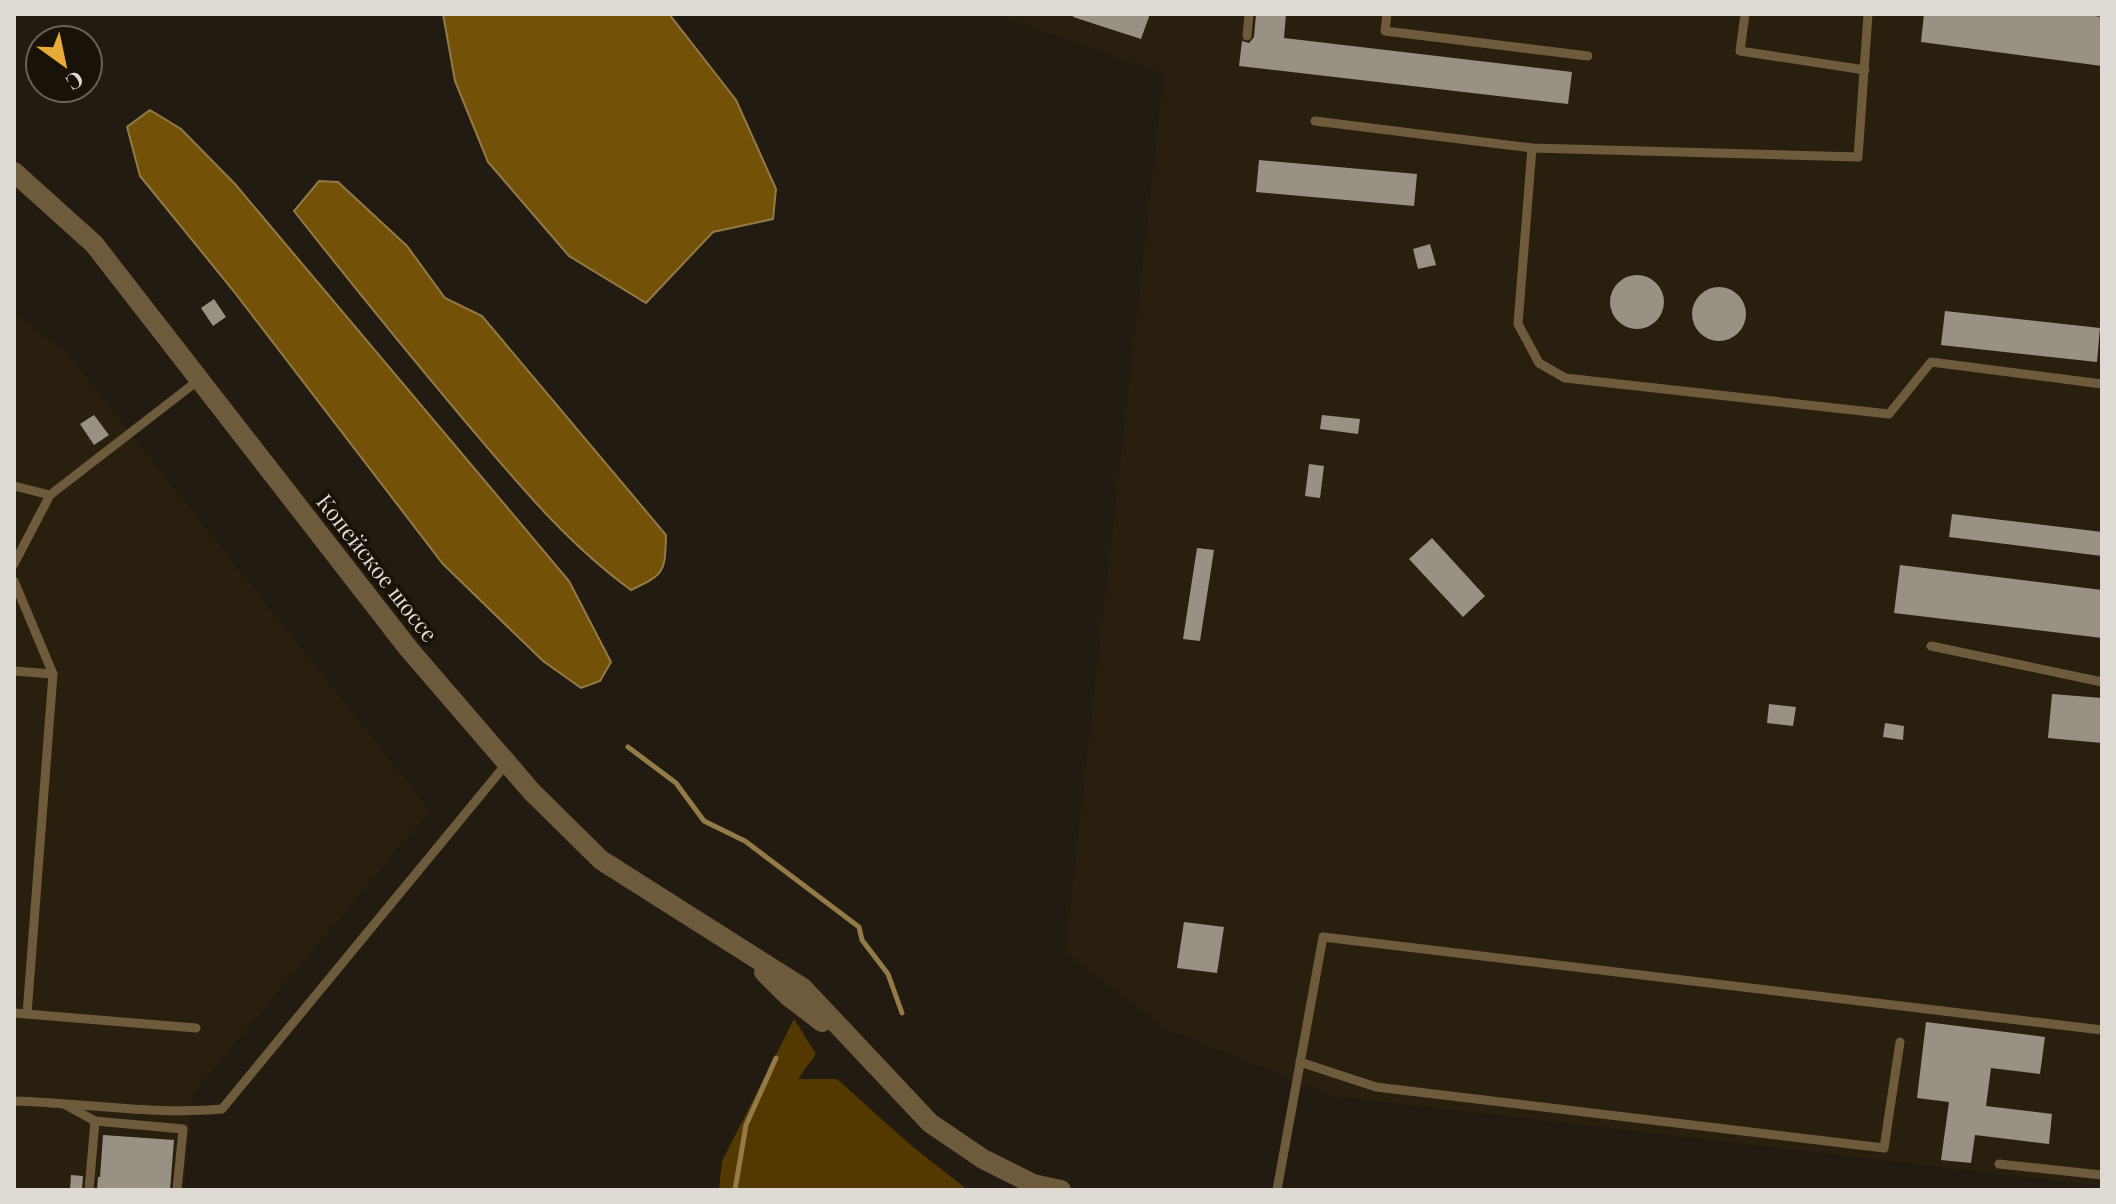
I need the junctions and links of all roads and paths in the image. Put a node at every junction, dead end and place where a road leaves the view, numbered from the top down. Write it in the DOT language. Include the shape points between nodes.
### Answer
graph roads {
  1 [pos="1249,14"];
  2 [pos="1387,14"];
  3 [pos="1745,14"];
  4 [pos="1868,14"];
  5 [pos="1247,36"];
  6 [pos="1588,56"];
  7 [pos="1865,70"];
  8 [pos="1315,121"];
  9 [pos="1532,148"];
  10 [pos="14,172"];
  11 [pos="200,379"];
  12 [pos="2102,384"];
  13 [pos="14,486"];
  14 [pos="50,495"];
  15 [pos="14,564"];
  16 [pos="14,581"];
  17 [pos="1931,646"];
  18 [pos="14,671"];
  19 [pos="53,674"];
  20 [pos="2102,682"];
  21 [pos="507,763"];
  22 [pos="14,1013"];
  23 [pos="27,1014"];
  24 [pos="196,1028"];
  25 [pos="2102,1030"];
  26 [pos="1900,1042"];
  27 [pos="1300,1062"];
  28 [pos="14,1101"];
  29 [pos="61,1102"];
  30 [pos="95,1121"];
  31 [pos="1999,1164"];
  32 [pos="2102,1175"];
  33 [pos="89,1190"];
  34 [pos="177,1190"];
  35 [pos="1061,1190"];
  36 [pos="1277,1190"];
  1 -- 5 [label="lane"];
  2 -- 6 [label="lane" via="1385,31"];
  3 -- 7 [label="lane" via="1740,51"];
  4 -- 7 [label="lane"];
  7 -- 9 [label="lane" via="1858,157"];
  8 -- 9 [label="lane"];
  9 -- 12 [label="lane" via="1518,324 1539,363 1565,378 1889,414 1931,362"];
  10 -- 11 [label="street, Копейское шоссе" via="94,244"];
  11 -- 14 [label="lane"];
  11 -- 21 [label="street, Копейское шоссе" via="408,648"];
  13 -- 14 [label="lane"];
  14 -- 15 [label="lane"];
  16 -- 19 [label="lane"];
  17 -- 20 [label="lane"];
  18 -- 19 [label="lane"];
  19 -- 23 [label="lane"];
  21 -- 29 [label="lane" via="222,1109 179,1113"];
  21 -- 35 [label="street, Копейское шоссе" via="601,860 803,988 930,1123 983,1159 1033,1184"];
  22 -- 23 [label="lane"];
  23 -- 24 [label="lane"];
  25 -- 27 [label="lane" via="1323,937"];
  26 -- 27 [label="lane" via="1884,1148 1376,1087"];
  27 -- 36 [label="lane"];
  28 -- 29 [label="lane"];
  29 -- 30 [label="lane"];
  30 -- 33 [label="lane"];
  30 -- 34 [label="lane" via="183,1129"];
  31 -- 32 [label="lane"];
}
